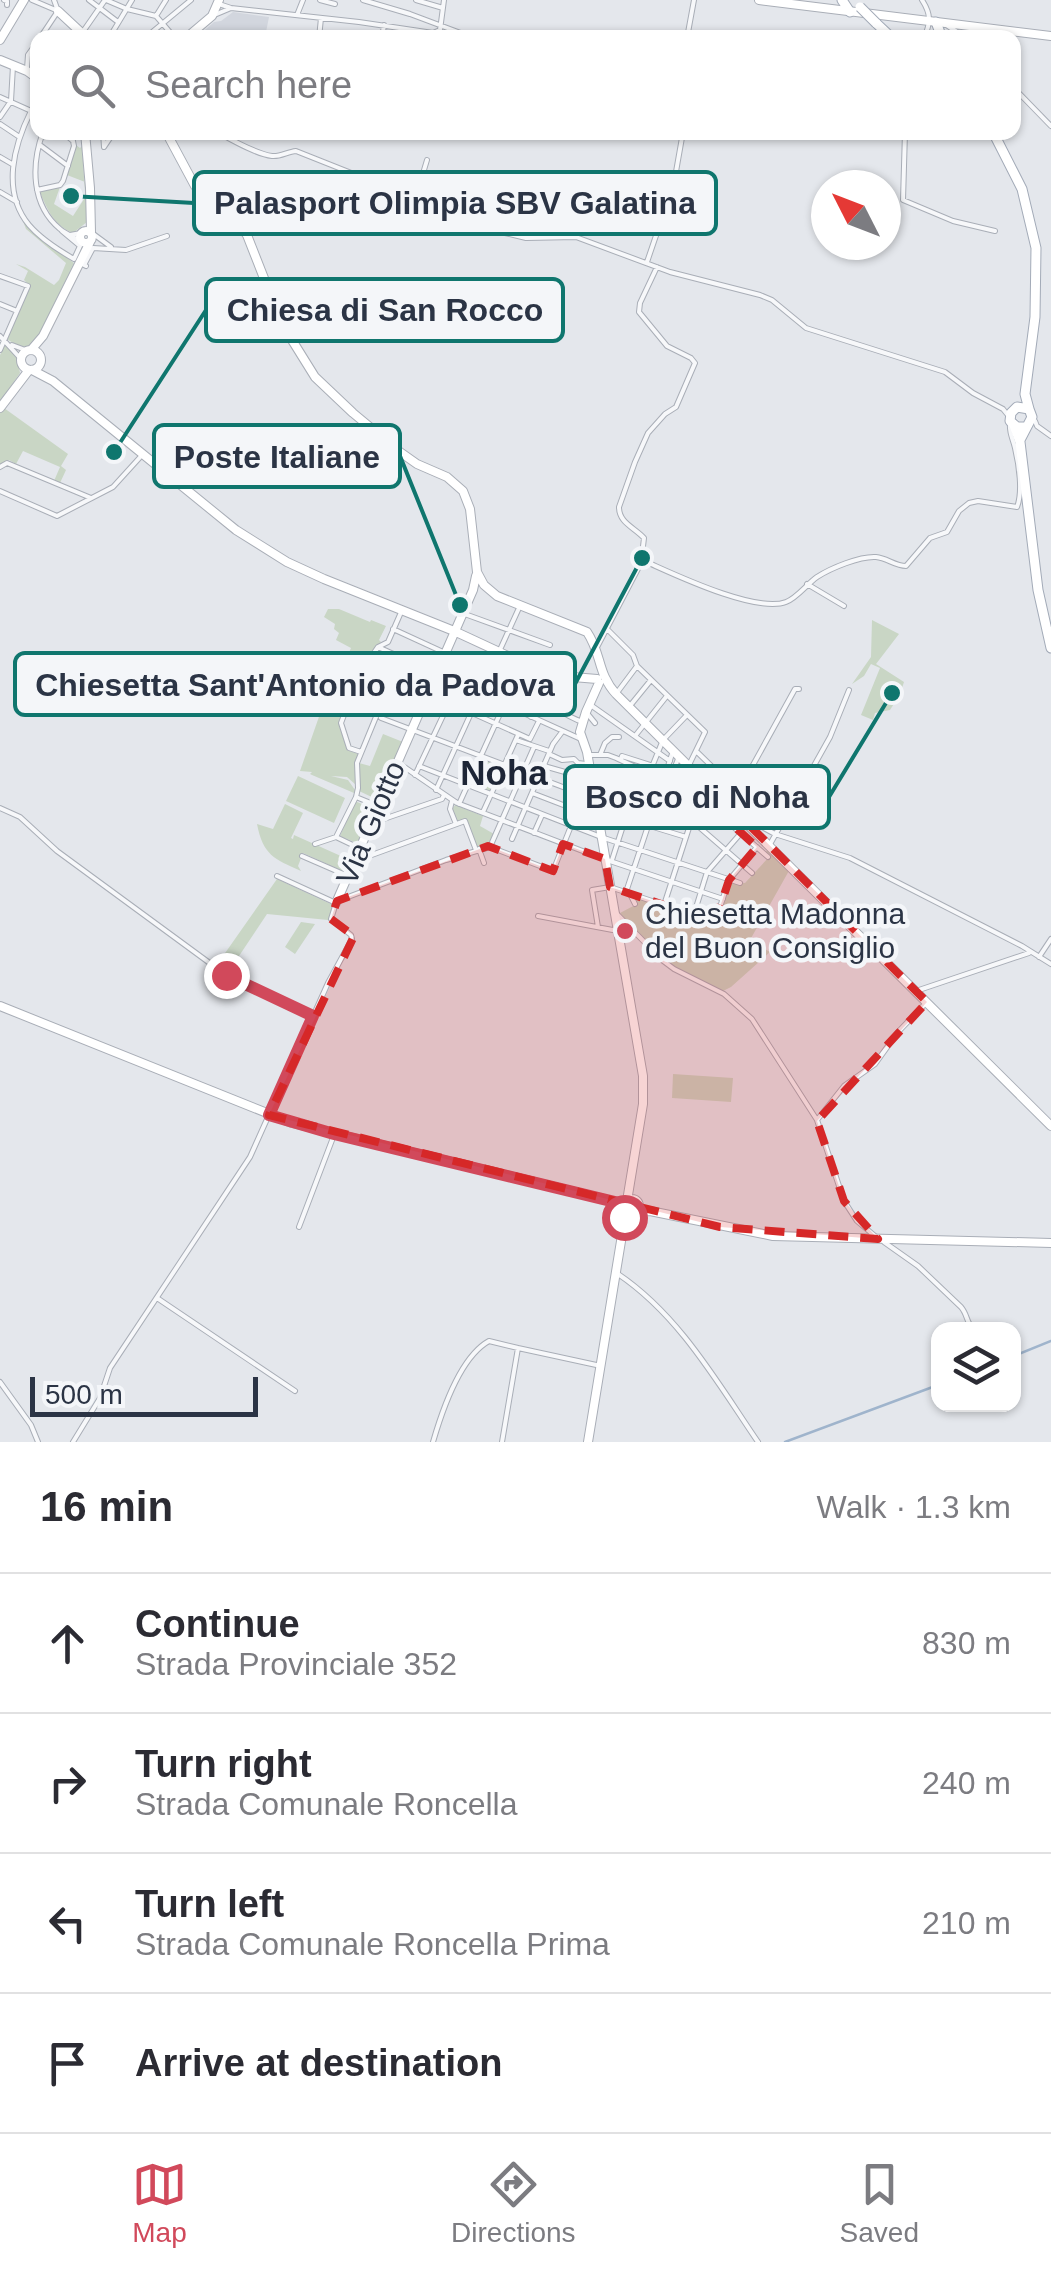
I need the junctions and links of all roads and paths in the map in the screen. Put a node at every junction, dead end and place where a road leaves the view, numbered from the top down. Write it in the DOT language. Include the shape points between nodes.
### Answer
graph roads {
  1 [pos="24,0"];
  2 [pos="32,0"];
  3 [pos="54,0"];
  4 [pos="89,0"];
  5 [pos="106,0"];
  6 [pos="132,0"];
  7 [pos="166,0"];
  8 [pos="191,0"];
  9 [pos="303,0"];
  10 [pos="320,0"];
  11 [pos="364,0"];
  12 [pos="416,0"];
  13 [pos="444,0"];
  14 [pos="694,0"];
  15 [pos="758,0"];
  16 [pos="922,0"];
  17 [pos="219,2"];
  18 [pos="336,4"];
  19 [pos="848,5"];
  20 [pos="231,8"];
  21 [pos="442,8"];
  22 [pos="127,9"];
  23 [pos="99,10"];
  24 [pos="58,11"];
  25 [pos="296,15"];
  26 [pos="156,16"];
  27 [pos="212,16"];
  28 [pos="321,18"];
  29 [pos="118,22"];
  30 [pos="163,23"];
  31 [pos="384,26"];
  32 [pos="939,27"];
  33 [pos="440,28"];
  34 [pos="45,30"];
  35 [pos="79,30"];
  36 [pos="88,30"];
  37 [pos="114,30"];
  38 [pos="155,30"];
  39 [pos="168,30"];
  40 [pos="195,30"];
  41 [pos="320,30"];
  42 [pos="383,30"];
  43 [pos="412,30"];
  44 [pos="437,30"];
  45 [pos="447,30"];
  46 [pos="688,30"];
  47 [pos="883,30"];
  48 [pos="976,30"];
  49 [pos="1021,34"];
  50 [pos="1051,36"];
  51 [pos="0,40"];
  52 [pos="30,52"];
  53 [pos="0,60"];
  54 [pos="14,66"];
  55 [pos="25,70"];
  56 [pos="30,74"];
  57 [pos="12,80"];
  58 [pos="1021,95"];
  59 [pos="0,97"];
  60 [pos="12,101"];
  61 [pos="30,110"];
  62 [pos="30,113"];
  63 [pos="0,120"];
  64 [pos="1051,126"];
  65 [pos="18,136"];
  66 [pos="40,140"];
  67 [pos="70,140"];
  68 [pos="85,140"];
  69 [pos="170,140"];
  70 [pos="235,140"];
  71 [pos="682,140"];
  72 [pos="904,140"];
  73 [pos="996,140"];
  74 [pos="39,144"];
  75 [pos="0,157"];
  76 [pos="426,160"];
  77 [pos="12,164"];
  78 [pos="68,166"];
  79 [pos="37,190"];
  80 [pos="418,190"];
  81 [pos="0,192"];
  82 [pos="18,202"];
  83 [pos="62,231"];
  84 [pos="995,231"];
  85 [pos="167,236"];
  86 [pos="87,237"];
  87 [pos="103,249"];
  88 [pos="115,250"];
  89 [pos="646,262"];
  90 [pos="86,266"];
  91 [pos="657,267"];
  92 [pos="0,276"];
  93 [pos="0,304"];
  94 [pos="18,310"];
  95 [pos="4,340"];
  96 [pos="0,350"];
  97 [pos="34,354"];
  98 [pos="26,366"];
  99 [pos="52,381"];
  100 [pos="1025,394"];
  101 [pos="1016,406"];
  102 [pos="0,408"];
  103 [pos="1033,417"];
  104 [pos="1009,418"];
  105 [pos="1026,427"];
  106 [pos="1051,436"];
  107 [pos="1020,442"];
  108 [pos="142,454"];
  109 [pos="0,467"];
  110 [pos="0,491"];
  111 [pos="91,498"];
  112 [pos="642,563"];
  113 [pos="477,572"];
  114 [pos="807,584"];
  115 [pos="484,585"];
  116 [pos="473,590"];
  117 [pos="521,605"];
  118 [pos="844,606"];
  119 [pos="402,610"];
  120 [pos="462,613"];
  121 [pos="394,629"];
  122 [pos="509,630"];
  123 [pos="608,630"];
  124 [pos="454,631"];
  125 [pos="587,632"];
  126 [pos="600,639"];
  127 [pos="550,645"];
  128 [pos="378,647"];
  129 [pos="596,648"];
  130 [pos="1051,648"];
  131 [pos="499,652"];
  132 [pos="444,653"];
  133 [pos="637,666"];
  134 [pos="367,669"];
  135 [pos="490,673"];
  136 [pos="435,674"];
  137 [pos="549,675"];
  138 [pos="650,680"];
  139 [pos="601,681"];
  140 [pos="798,689"];
  141 [pos="849,690"];
  142 [pos="427,693"];
  143 [pos="480,694"];
  144 [pos="616,694"];
  145 [pos="667,696"];
  146 [pos="541,698"];
  147 [pos="449,704"];
  148 [pos="504,705"];
  149 [pos="629,707"];
  150 [pos="378,712"];
  151 [pos="586,713"];
  152 [pos="471,714"];
  153 [pos="686,716"];
  154 [pos="531,717"];
  155 [pos="539,721"];
  156 [pos="595,723"];
  157 [pos="645,723"];
  158 [pos="495,724"];
  159 [pos="411,730"];
  160 [pos="562,732"];
  161 [pos="635,736"];
  162 [pos="582,737"];
  163 [pos="432,738"];
  164 [pos="517,738"];
  165 [pos="620,738"];
  166 [pos="662,740"];
  167 [pos="530,744"];
  168 [pos="454,747"];
  169 [pos="696,751"];
  170 [pos="361,752"];
  171 [pos="550,753"];
  172 [pos="657,753"];
  173 [pos="676,754"];
  174 [pos="600,755"];
  175 [pos="480,756"];
  176 [pos="588,760"];
  177 [pos="620,760"];
  178 [pos="670,761"];
  179 [pos="397,762"];
  180 [pos="503,765"];
  181 [pos="420,766"];
  182 [pos="544,766"];
  183 [pos="652,766"];
  184 [pos="688,766"];
  185 [pos="606,769"];
  186 [pos="750,769"];
  187 [pos="641,770"];
  188 [pos="666,770"];
  189 [pos="523,772"];
  190 [pos="574,774"];
  191 [pos="649,774"];
  192 [pos="442,775"];
  193 [pos="590,775"];
  194 [pos="415,776"];
  195 [pos="539,778"];
  196 [pos="666,781"];
  197 [pos="467,785"];
  198 [pos="680,787"];
  199 [pos="436,790"];
  200 [pos="750,790"];
  201 [pos="596,791"];
  202 [pos="576,792"];
  203 [pos="532,793"];
  204 [pos="490,794"];
  205 [pos="444,795"];
  206 [pos="698,796"];
  207 [pos="356,797"];
  208 [pos="452,801"];
  209 [pos="631,801"];
  210 [pos="510,802"];
  211 [pos="459,804"];
  212 [pos="378,806"];
  213 [pos="0,808"];
  214 [pos="526,808"];
  215 [pos="654,809"];
  216 [pos="725,809"];
  217 [pos="577,810"];
  218 [pos="482,814"];
  219 [pos="597,814"];
  220 [pos="671,814"];
  221 [pos="542,815"];
  222 [pos="625,818"];
  223 [pos="741,818"];
  224 [pos="691,820"];
  225 [pos="502,821"];
  226 [pos="755,823"];
  227 [pos="370,824"];
  228 [pos="456,824"];
  229 [pos="570,826"];
  230 [pos="648,826"];
  231 [pos="517,827"];
  232 [pos="534,833"];
  233 [pos="741,834"];
  234 [pos="776,834"];
  235 [pos="336,837"];
  236 [pos="601,837"];
  237 [pos="686,837"];
  238 [pos="512,839"];
  239 [pos="618,842"];
  240 [pos="315,844"];
  241 [pos="563,844"];
  242 [pos="490,846"];
  243 [pos="769,846"];
  244 [pos="360,848"];
  245 [pos="757,848"];
  246 [pos="477,849"];
  247 [pos="641,850"];
  248 [pos="726,850"];
  249 [pos="302,856"];
  250 [pos="768,857"];
  251 [pos="354,862"];
  252 [pos="484,862"];
  253 [pos="608,863"];
  254 [pos="678,863"];
  255 [pos="742,864"];
  256 [pos="634,870"];
  257 [pos="707,872"];
  258 [pos="752,873"];
  259 [pos="277,876"];
  260 [pos="348,876"];
  261 [pos="729,880"];
  262 [pos="672,882"];
  263 [pos="740,883"];
  264 [pos="610,887"];
  265 [pos="701,892"];
  266 [pos="628,893"];
  267 [pos="723,899"];
  268 [pos="336,902"];
  269 [pos="635,904"];
  270 [pos="664,905"];
  271 [pos="614,910"];
  272 [pos="694,915"];
  273 [pos="538,916"];
  274 [pos="598,927"];
  275 [pos="618,931"];
  276 [pos="1051,939"];
  277 [pos="1036,956"];
  278 [pos="1051,964"];
  279 [pos="916,991"];
  280 [pos="927,1002"];
  281 [pos="0,1006"];
  282 [pos="313,1016"];
  283 [pos="269,1115"];
  284 [pos="817,1120"];
  285 [pos="1051,1126"];
  286 [pos="334,1134"];
  287 [pos="631,1206"];
  288 [pos="299,1227"];
  289 [pos="879,1239"];
  290 [pos="1051,1244"];
  291 [pos="616,1273"];
  292 [pos="157,1298"];
  293 [pos="968,1322"];
  294 [pos="518,1348"];
  295 [pos="600,1366"];
  296 [pos="0,1382"];
  297 [pos="295,1391"];
  298 [pos="38,1442"];
  299 [pos="72,1442"];
  300 [pos="432,1442"];
  301 [pos="502,1442"];
  302 [pos="588,1442"];
  303 [pos="758,1442"];
  1 -- 51 [label="street"];
  2 -- 24 [label="street"];
  3 -- 24 [label="street"];
  4 -- 23 [label="street"];
  5 -- 22 [label="street"];
  5 -- 23 [label="street"];
  6 -- 22 [label="street"];
  7 -- 26 [label="street"];
  8 -- 30 [label="street"];
  9 -- 25 [label="street"];
  10 -- 18 [label="street"];
  11 -- 33 [label="street"];
  12 -- 21 [label="street"];
  13 -- 21 [label="street"];
  14 -- 46 [label="street"];
  15 -- 19 [label="street"];
  16 -- 32 [label="street"];
  17 -- 20 [label="street"];
  17 -- 27 [label="street"];
  19 -- 32 [label="street"];
  19 -- 47 [label="main road, bridge"];
  20 -- 25 [label="street"];
  20 -- 27 [label="street"];
  21 -- 33 [label="street"];
  22 -- 26 [label="street"];
  22 -- 29 [label="street"];
  23 -- 29 [label="street"];
  23 -- 36 [label="street"];
  24 -- 34 [label="street"];
  24 -- 35 [label="street"];
  25 -- 28 [label="street"];
  26 -- 30 [label="street"];
  27 -- 40 [label="street"];
  28 -- 31 [label="street"];
  28 -- 41 [label="street"];
  29 -- 37 [label="street"];
  30 -- 38 [label="street"];
  30 -- 39 [label="street"];
  31 -- 42 [label="street"];
  31 -- 43 [label="street"];
  32 -- 48 [label="street"];
  33 -- 44 [label="street"];
  33 -- 45 [label="street"];
  49 -- 50 [label="street"];
  52 -- 55 [label="street"];
  53 -- 54 [label="street"];
  54 -- 55 [label="street"];
  54 -- 57 [label="street"];
  55 -- 56 [label="street"];
  55 -- 57 [label="street"];
  57 -- 60 [label="street"];
  58 -- 64 [label="street"];
  59 -- 60 [label="street"];
  60 -- 61 [label="street"];
  60 -- 63 [label="street"];
  62 -- 65 [label="street"];
  63 -- 65 [label="street"];
  65 -- 77 [label="street"];
  66 -- 74 [label="street"];
  67 -- 78 [label="street"];
  68 -- 86 [label="street"];
  69 -- 113 [label="street" via="195,186 247,235 284,327 315,377 400,452 463,490"];
  70 -- 80 [label="street" via="274,157 296,152"];
  71 -- 89 [label="street" via="674,184"];
  72 -- 84 [label="street" via="904,200"];
  73 -- 100 [label="main road" via="1022,189 1036,248"];
  74 -- 78 [label="street"];
  74 -- 79 [label="street"];
  75 -- 77 [label="street"];
  76 -- 80 [label="street"];
  77 -- 82 [label="street"];
  78 -- 79 [label="street" via="62,183"];
  79 -- 83 [label="street"];
  80 -- 89 [label="street" via="505,233 576,238"];
  81 -- 82 [label="street"];
  82 -- 83 [label="street" via="29,226 74,260 80,246"];
  83 -- 86 [label="street"];
  85 -- 88 [label="street"];
  86 -- 87 [label="street"];
  86 -- 88 [label="street"];
  86 -- 97 [label="street"];
  87 -- 88 [label="street"];
  87 -- 90 [label="street" via="90,250"];
  89 -- 91 [label="street"];
  91 -- 104 [label="street" via="772,300 806,328 945,372"];
  91 -- 112 [label="street" via="639,312 667,346 695,364 676,407 648,433 619,506 625,523 644,538"];
  92 -- 94 [label="street" via="28,286"];
  93 -- 94 [label="street"];
  94 -- 95 [label="street"];
  95 -- 96 [label="street"];
  95 -- 97 [label="street"];
  95 -- 98 [label="street"];
  97 -- 98 [label="street"];
  97 -- 98 [label="street" via="37,368"];
  97 -- 99 [label="street"];
  98 -- 99 [label="street"];
  98 -- 102 [label="street"];
  99 -- 108 [label="street"];
  100 -- 101 [label="main road"];
  100 -- 103 [label="main road"];
  101 -- 103 [label="main road"];
  101 -- 104 [label="main road"];
  103 -- 105 [label="main road"];
  103 -- 106 [label="street"];
  104 -- 105 [label="main road"];
  104 -- 107 [label="main road"];
  104 -- 114 [label="street" via="1017,506 969,503 906,566 869,558"];
  105 -- 107 [label="main road"];
  107 -- 130 [label="main road"];
  108 -- 111 [label="street" via="116,485"];
  108 -- 119 [label="street" via="249,540 308,573"];
  109 -- 111 [label="street" via="7,462"];
  110 -- 111 [label="street" via="57,516"];
  112 -- 114 [label="street" via="750,601 786,602"];
  112 -- 123 [label="street"];
  113 -- 115 [label="street"];
  113 -- 116 [label="street, Via Giotto"];
  114 -- 118 [label="street"];
  115 -- 116 [label="street"];
  115 -- 117 [label="street"];
  116 -- 120 [label="street, Via Giotto"];
  117 -- 122 [label="street"];
  117 -- 125 [label="street"];
  119 -- 121 [label="street"];
  119 -- 124 [label="street"];
  120 -- 122 [label="street"];
  120 -- 124 [label="street, Via Giotto"];
  121 -- 128 [label="street"];
  121 -- 132 [label="street"];
  122 -- 127 [label="street"];
  122 -- 131 [label="street"];
  123 -- 126 [label="street"];
  123 -- 133 [label="street"];
  124 -- 131 [label="street"];
  124 -- 132 [label="street, Via Giotto"];
  125 -- 126 [label="street"];
  125 -- 129 [label="street"];
  126 -- 129 [label="street"];
  128 -- 134 [label="street"];
  128 -- 136 [label="street"];
  129 -- 139 [label="street"];
  131 -- 135 [label="street"];
  131 -- 137 [label="street"];
  132 -- 135 [label="street"];
  132 -- 136 [label="street, Via Giotto"];
  133 -- 138 [label="street"];
  133 -- 144 [label="street"];
  134 -- 142 [label="street"];
  134 -- 150 [label="street"];
  134 -- 170 [label="street" via="341,726 350,748"];
  135 -- 143 [label="street"];
  135 -- 146 [label="street"];
  136 -- 142 [label="street, Via Giotto"];
  136 -- 143 [label="street"];
  137 -- 139 [label="street"];
  137 -- 146 [label="street"];
  138 -- 145 [label="street"];
  138 -- 149 [label="street"];
  139 -- 144 [label="street"];
  139 -- 151 [label="street"];
  140 -- 186 [label="street"];
  141 -- 234 [label="street"];
  142 -- 147 [label="street"];
  142 -- 159 [label="street, Via Giotto"];
  143 -- 148 [label="street"];
  143 -- 152 [label="street"];
  144 -- 149 [label="street"];
  145 -- 153 [label="street"];
  145 -- 157 [label="street"];
  146 -- 151 [label="street" via="568,718"];
  146 -- 154 [label="street"];
  147 -- 152 [label="street"];
  147 -- 163 [label="street"];
  148 -- 154 [label="street"];
  148 -- 158 [label="street"];
  149 -- 157 [label="street"];
  150 -- 159 [label="street"];
  150 -- 170 [label="street"];
  151 -- 156 [label="street"];
  151 -- 161 [label="street"];
  151 -- 162 [label="street"];
  152 -- 158 [label="street"];
  152 -- 168 [label="street"];
  153 -- 166 [label="street"];
  153 -- 169 [label="street" via="705,732"];
  154 -- 155 [label="street"];
  155 -- 160 [label="street"];
  155 -- 167 [label="street"];
  157 -- 161 [label="street"];
  157 -- 166 [label="street"];
  158 -- 164 [label="street"];
  158 -- 175 [label="street"];
  159 -- 163 [label="street"];
  159 -- 179 [label="street, Via Giotto"];
  160 -- 162 [label="street"];
  160 -- 171 [label="street"];
  161 -- 172 [label="street"];
  162 -- 176 [label="street"];
  163 -- 168 [label="street"];
  163 -- 181 [label="street"];
  164 -- 167 [label="street"];
  164 -- 180 [label="street"];
  165 -- 174 [label="street" via="605,742"];
  166 -- 172 [label="street"];
  166 -- 173 [label="street"];
  167 -- 171 [label="street"];
  167 -- 189 [label="street"];
  168 -- 175 [label="street"];
  168 -- 192 [label="street"];
  169 -- 184 [label="street"];
  169 -- 186 [label="street" via="732,787"];
  170 -- 207 [label="street"];
  171 -- 176 [label="street"];
  171 -- 182 [label="street"];
  172 -- 178 [label="street"];
  172 -- 183 [label="street"];
  173 -- 178 [label="street"];
  173 -- 184 [label="street"];
  173 -- 196 [label="street"];
  174 -- 176 [label="street"];
  174 -- 177 [label="street"];
  175 -- 180 [label="street"];
  175 -- 197 [label="street"];
  176 -- 193 [label="street"];
  177 -- 183 [label="street"];
  177 -- 187 [label="street"];
  178 -- 188 [label="street"];
  179 -- 194 [label="street"];
  179 -- 212 [label="street, Via Giotto"];
  180 -- 189 [label="street"];
  180 -- 204 [label="street"];
  181 -- 192 [label="street"];
  181 -- 194 [label="street"];
  182 -- 190 [label="street"];
  182 -- 195 [label="street"];
  183 -- 188 [label="street"];
  183 -- 191 [label="street"];
  184 -- 216 [label="street"];
  185 -- 201 [label="street"];
  186 -- 200 [label="street" via="760,780"];
  187 -- 191 [label="street"];
  187 -- 209 [label="street"];
  188 -- 196 [label="street"];
  189 -- 195 [label="street"];
  189 -- 210 [label="street"];
  190 -- 193 [label="street"];
  190 -- 202 [label="street"];
  191 -- 196 [label="street"];
  192 -- 197 [label="street"];
  192 -- 199 [label="street"];
  193 -- 201 [label="street"];
  194 -- 199 [label="street"];
  195 -- 202 [label="street"];
  195 -- 203 [label="street"];
  196 -- 198 [label="street"];
  196 -- 215 [label="street"];
  197 -- 204 [label="street"];
  197 -- 211 [label="street"];
  198 -- 206 [label="street"];
  198 -- 220 [label="street"];
  199 -- 205 [label="street"];
  200 -- 216 [label="street"];
  200 -- 226 [label="street" via="764,804"];
  201 -- 209 [label="street"];
  201 -- 219 [label="street"];
  202 -- 217 [label="street"];
  203 -- 214 [label="street"];
  203 -- 217 [label="street"];
  204 -- 210 [label="street"];
  204 -- 218 [label="street"];
  205 -- 208 [label="street"];
  205 -- 227 [label="street"];
  206 -- 216 [label="street"];
  206 -- 224 [label="street"];
  207 -- 212 [label="street"];
  207 -- 235 [label="street"];
  208 -- 211 [label="street"];
  208 -- 228 [label="street"];
  209 -- 215 [label="street"];
  209 -- 222 [label="street"];
  210 -- 214 [label="street"];
  210 -- 225 [label="street"];
  211 -- 218 [label="street"];
  212 -- 227 [label="street, Via Giotto"];
  213 -- 282 [label="street" via="230,978"];
  214 -- 221 [label="street"];
  214 -- 231 [label="street"];
  215 -- 220 [label="street"];
  215 -- 230 [label="street"];
  216 -- 223 [label="street"];
  216 -- 233 [label="street"];
  217 -- 219 [label="street"];
  218 -- 225 [label="street"];
  219 -- 222 [label="street"];
  219 -- 236 [label="street"];
  220 -- 224 [label="street"];
  221 -- 229 [label="street"];
  221 -- 232 [label="street"];
  222 -- 230 [label="street"];
  222 -- 239 [label="street"];
  223 -- 226 [label="street"];
  223 -- 243 [label="street"];
  224 -- 237 [label="street"];
  224 -- 248 [label="street"];
  225 -- 231 [label="street"];
  225 -- 242 [label="street"];
  226 -- 234 [label="street"];
  227 -- 244 [label="street, Via Giotto"];
  228 -- 246 [label="street" via="465,821"];
  228 -- 251 [label="street"];
  229 -- 236 [label="street"];
  229 -- 241 [label="street"];
  230 -- 237 [label="street"];
  230 -- 247 [label="street"];
  231 -- 232 [label="street"];
  231 -- 238 [label="street"];
  232 -- 241 [label="street"];
  233 -- 245 [label="street"];
  233 -- 248 [label="street"];
  234 -- 243 [label="street"];
  234 -- 277 [label="street" via="850,858"];
  235 -- 240 [label="street"];
  235 -- 244 [label="street"];
  236 -- 239 [label="street"];
  236 -- 253 [label="street"];
  237 -- 254 [label="street"];
  239 -- 247 [label="street"];
  239 -- 253 [label="street"];
  241 -- 242 [label="street" via="553,871"];
  241 -- 253 [label="street"];
  242 -- 246 [label="street"];
  243 -- 279 [label="street"];
  244 -- 251 [label="street, Via Giotto"];
  245 -- 250 [label="street"];
  245 -- 255 [label="street"];
  246 -- 252 [label="street"];
  246 -- 268 [label="street"];
  247 -- 254 [label="street"];
  247 -- 256 [label="street"];
  248 -- 255 [label="street"];
  248 -- 257 [label="street"];
  249 -- 260 [label="street"];
  251 -- 260 [label="street, Via Giotto"];
  253 -- 256 [label="street"];
  253 -- 264 [label="street"];
  254 -- 257 [label="street"];
  254 -- 262 [label="street"];
  255 -- 258 [label="street"];
  255 -- 261 [label="street"];
  256 -- 262 [label="street"];
  256 -- 266 [label="street"];
  257 -- 261 [label="street"];
  257 -- 265 [label="street"];
  259 -- 268 [label="street"];
  260 -- 268 [label="street, Via Giotto"];
  261 -- 263 [label="street"];
  261 -- 267 [label="street"];
  262 -- 265 [label="street"];
  262 -- 270 [label="street"];
  264 -- 266 [label="street"];
  264 -- 271 [label="street"];
  264 -- 274 [label="street" via="592,890"];
  265 -- 267 [label="street"];
  265 -- 272 [label="street"];
  266 -- 269 [label="street"];
  266 -- 270 [label="street"];
  267 -- 272 [label="street" via="716,922"];
  268 -- 282 [label="street" via="331,920 352,939"];
  270 -- 272 [label="street"];
  271 -- 275 [label="street"];
  271 -- 284 [label="street" via="662,960 750,1015"];
  273 -- 274 [label="street"];
  274 -- 275 [label="street"];
  275 -- 287 [label="street" via="644,1090"];
  276 -- 277 [label="street"];
  277 -- 278 [label="street"];
  277 -- 279 [label="street" via="1025,953"];
  279 -- 280 [label="street"];
  280 -- 284 [label="street"];
  280 -- 285 [label="street"];
  281 -- 283 [label="street"];
  282 -- 283 [label="street"];
  283 -- 286 [label="street"];
  283 -- 292 [label="street" via="244,1166"];
  284 -- 289 [label="street" via="844,1200"];
  286 -- 287 [label="street"];
  286 -- 288 [label="street"];
  287 -- 289 [label="street" via="773,1236"];
  287 -- 291 [label="street"];
  289 -- 290 [label="street"];
  289 -- 293 [label="street" via="918,1266"];
  291 -- 295 [label="street"];
  291 -- 303 [label="street" via="662,1310"];
  292 -- 297 [label="street"];
  292 -- 299 [label="street"];
  294 -- 295 [label="street"];
  294 -- 300 [label="street" via="489,1341 479,1347 451,1392"];
  294 -- 301 [label="street"];
  295 -- 302 [label="street"];
  296 -- 298 [label="street"];
}
